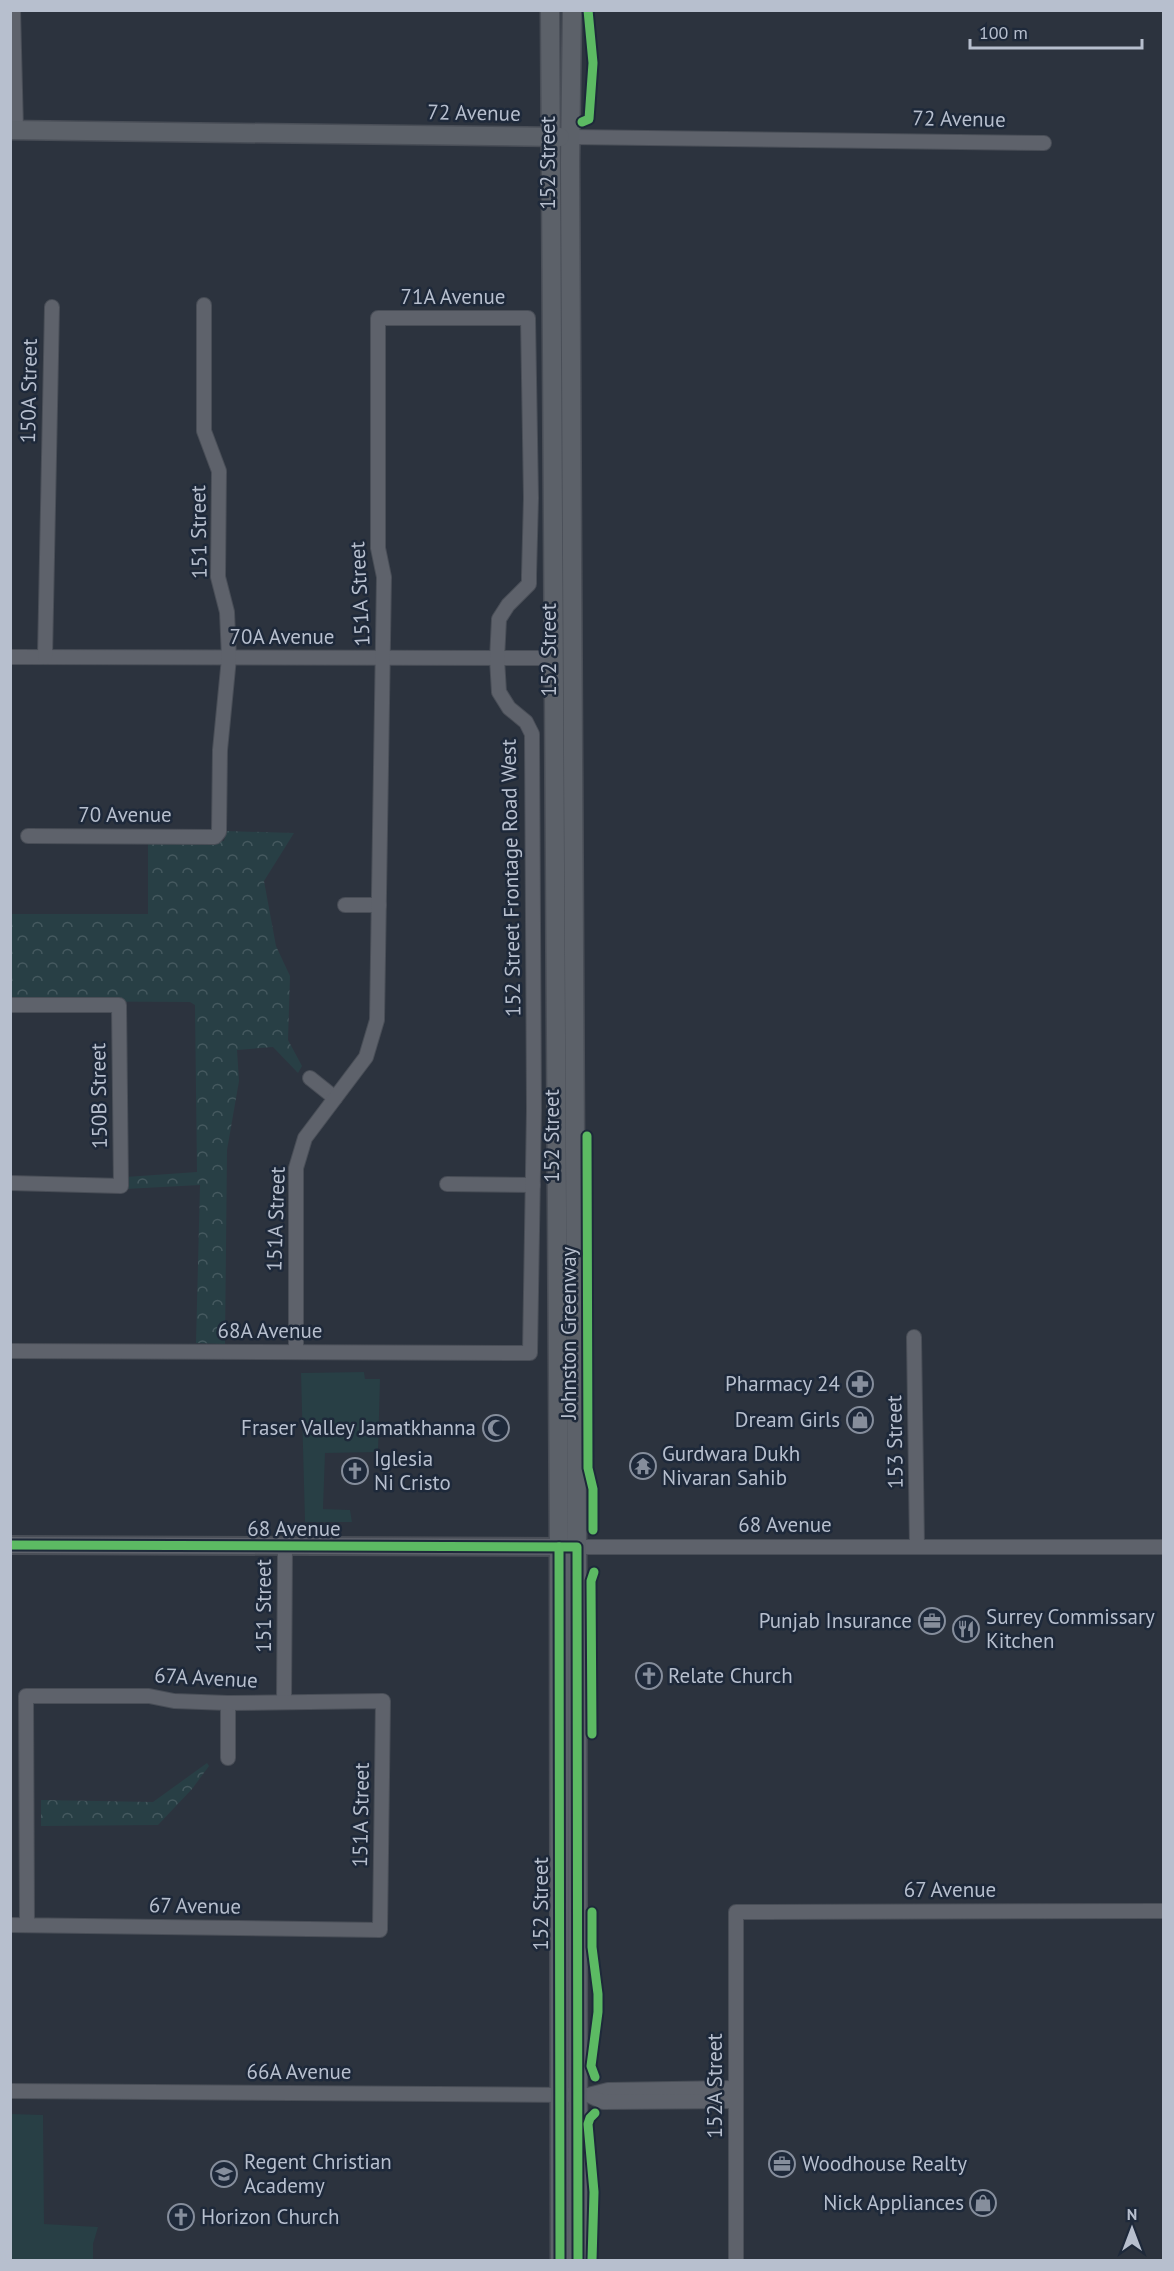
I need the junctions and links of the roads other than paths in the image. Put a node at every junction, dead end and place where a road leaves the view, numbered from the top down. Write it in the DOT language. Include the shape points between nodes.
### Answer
graph roads {
  1 [pos="13,10"];
  2 [pos="550,10"];
  3 [pos="572,10"];
  4 [pos="13,130"];
  5 [pos="549,137"];
  6 [pos="571,137"];
  7 [pos="1044,143"];
  8 [pos="204,305"];
  9 [pos="52,307"];
  10 [pos="378,318"];
  11 [pos="528,318"];
  12 [pos="10,657"];
  13 [pos="45,657"];
  14 [pos="229,658"];
  15 [pos="384,658"];
  16 [pos="554,658"];
  17 [pos="497,659"];
  18 [pos="573,747"];
  19 [pos="219,832"];
  20 [pos="28,836"];
  21 [pos="345,905"];
  22 [pos="379,905"];
  23 [pos="10,1005"];
  24 [pos="310,1078"];
  25 [pos="335,1098"];
  26 [pos="10,1183"];
  27 [pos="447,1184"];
  28 [pos="533,1185"];
  29 [pos="914,1337"];
  30 [pos="10,1351"];
  31 [pos="296,1352"];
  32 [pos="530,1353"];
  33 [pos="10,1545"];
  34 [pos="285,1547"];
  35 [pos="559,1547"];
  36 [pos="578,1547"];
  37 [pos="917,1547"];
  38 [pos="1164,1547"];
  39 [pos="383,1701"];
  40 [pos="284,1702"];
  41 [pos="228,1703"];
  42 [pos="228,1758"];
  43 [pos="1164,1911"];
  44 [pos="736,1912"];
  45 [pos="10,1924"];
  46 [pos="27,1924"];
  47 [pos="380,1930"];
  48 [pos="10,2091"];
  49 [pos="575,2095"];
  50 [pos="735,2095"];
  51 [pos="560,2260"];
  52 [pos="578,2260"];
  53 [pos="736,2260"];
  1 -- 4 [label="street"];
  2 -- 5 [label="main road, 152 Street"];
  3 -- 6 [label="main road, 152 Street"];
  4 -- 5 [label="main road, 72 Avenue"];
  5 -- 6 [label="main road, 72 Avenue"];
  5 -- 16 [label="main road, 152 Street"];
  6 -- 7 [label="street, 72 Avenue"];
  6 -- 18 [label="main road, 152 Street"];
  8 -- 14 [label="street, 151 Street" via="204,431 219,471 218,577 227,612"];
  9 -- 13 [label="street, 150A Street"];
  10 -- 11 [label="street, 71A Avenue"];
  10 -- 15 [label="street, 151A Street" via="378,548 384,577"];
  11 -- 17 [label="street, 152 Street Frontage Road West" via="530,575 529,584 499,619"];
  12 -- 13 [label="street, 70A Avenue"];
  13 -- 14 [label="street, 70A Avenue"];
  14 -- 15 [label="street, 70A Avenue"];
  14 -- 19 [label="street, 151 Street" via="220,750"];
  15 -- 17 [label="street, 70A Avenue"];
  15 -- 22 [label="street, 151A Street"];
  16 -- 17 [label="street, 70A Avenue"];
  16 -- 18 [label="main road" via="561,668 566,722"];
  16 -- 35 [label="main road, 152 Street"];
  17 -- 28 [label="street, 152 Street Frontage Road West" via="499,692 532,734"];
  18 -- 36 [label="main road, 152 Street"];
  19 -- 20 [label="street, 70 Avenue" via="215,837"];
  21 -- 22 [label="street"];
  22 -- 25 [label="street, 151A Street" via="377,1020 366,1057"];
  23 -- 26 [label="street, 150B Street" via="119,1005 121,1186"];
  24 -- 25 [label="street"];
  25 -- 31 [label="street, 151A Street" via="305,1138 296,1168"];
  27 -- 28 [label="street"];
  28 -- 32 [label="street, 152 Street Frontage Road West"];
  29 -- 37 [label="street, 153 Street"];
  30 -- 31 [label="street, 68A Avenue"];
  31 -- 32 [label="street, 68A Avenue"];
  33 -- 34 [label="street, 68 Avenue"];
  34 -- 35 [label="street, 68 Avenue"];
  34 -- 40 [label="street, 151 Street"];
  35 -- 36 [label="street, 68 Avenue"];
  35 -- 49 [label="main road, 152 Street"];
  36 -- 37 [label="street, 68 Avenue"];
  36 -- 49 [label="main road, 152 Street"];
  37 -- 38 [label="street, 68 Avenue"];
  39 -- 40 [label="street, 67A Avenue"];
  39 -- 47 [label="street, 151A Street"];
  40 -- 41 [label="street, 67A Avenue"];
  41 -- 42 [label="street"];
  41 -- 46 [label="street, 67A Avenue" via="149,1696 26,1696"];
  43 -- 44 [label="street, 67 Avenue"];
  44 -- 50 [label="street, 152A Street"];
  45 -- 46 [label="street, 67 Avenue"];
  46 -- 47 [label="street, 67 Avenue"];
  48 -- 49 [label="street, 66A Avenue"];
  49 -- 50 [label="street, 66A Avenue" via="603,2102"];
  49 -- 51 [label="main road, 152 Street"];
  49 -- 52 [label="main road, 152 Street"];
  50 -- 53 [label="street, 152A Street"];
}
